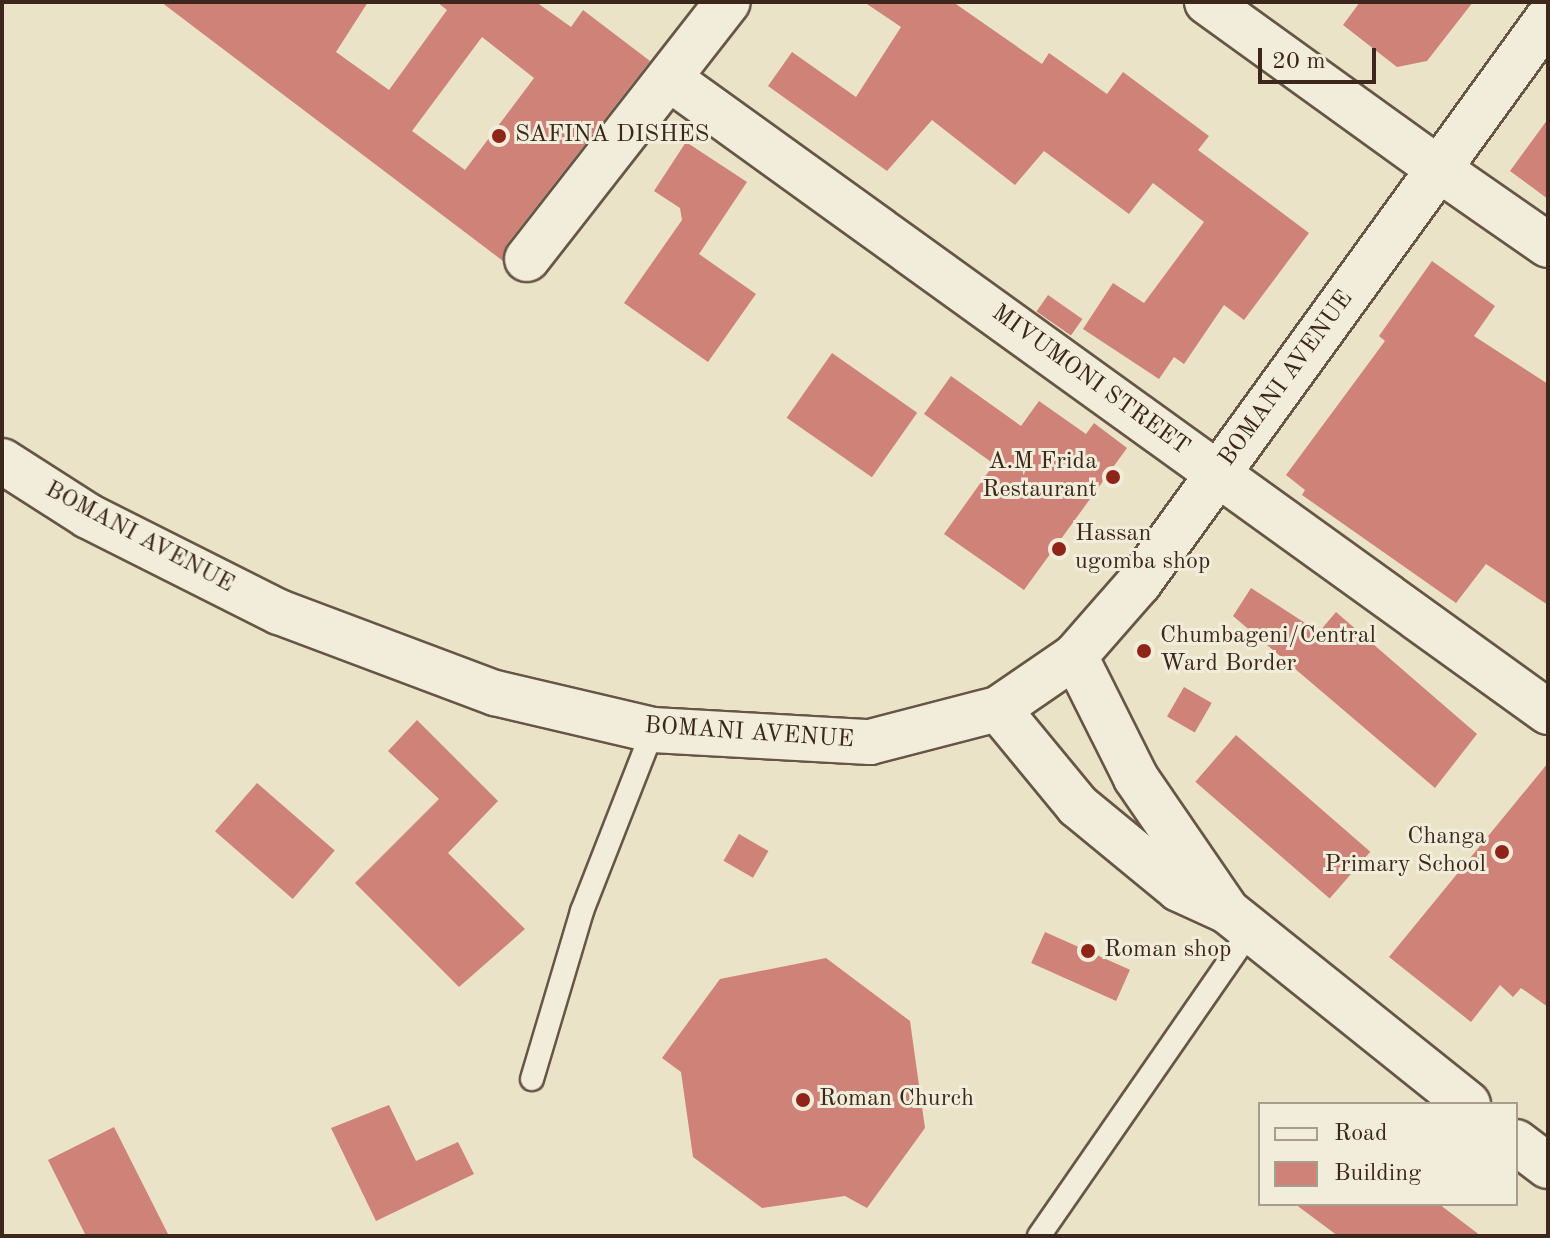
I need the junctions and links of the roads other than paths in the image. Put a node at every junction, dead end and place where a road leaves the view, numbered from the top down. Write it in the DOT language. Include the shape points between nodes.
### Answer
graph roads {
  1 [pos="728,2"];
  2 [pos="1207,2"];
  3 [pos="1548,18"];
  4 [pos="670,79"];
  5 [pos="1440,170"];
  6 [pos="1548,245"];
  7 [pos="527,259"];
  8 [pos="2,461"];
  9 [pos="1219,473"];
  10 [pos="1075,656"];
  11 [pos="998,709"];
  12 [pos="1548,712"];
  13 [pos="653,730"];
  14 [pos="1239,920"];
  15 [pos="532,1079"];
  16 [pos="1466,1102"];
  17 [pos="1039,1236"];
  1 -- 4 [label="street"];
  2 -- 5 [label="street"];
  3 -- 5 [label="street, BOMANI AVENUE"];
  4 -- 7 [label="street"];
  4 -- 9 [label="street, MIVUMONI STREET"];
  5 -- 6 [label="street"];
  5 -- 9 [label="street, BOMANI AVENUE"];
  8 -- 13 [label="street, BOMANI AVENUE" via="88,516 279,612 495,693"];
  9 -- 10 [label="street, BOMANI AVENUE"];
  9 -- 12 [label="street, MIVUMONI STREET"];
  10 -- 11 [label="street, BOMANI AVENUE"];
  10 -- 14 [label="street" via="1136,778"];
  11 -- 13 [label="street, BOMANI AVENUE" via="870,742"];
  11 -- 14 [label="street" via="1078,806 1179,889"];
  13 -- 15 [label="lane" via="582,911"];
  14 -- 16 [label="street"];
  14 -- 17 [label="lane"];
}
